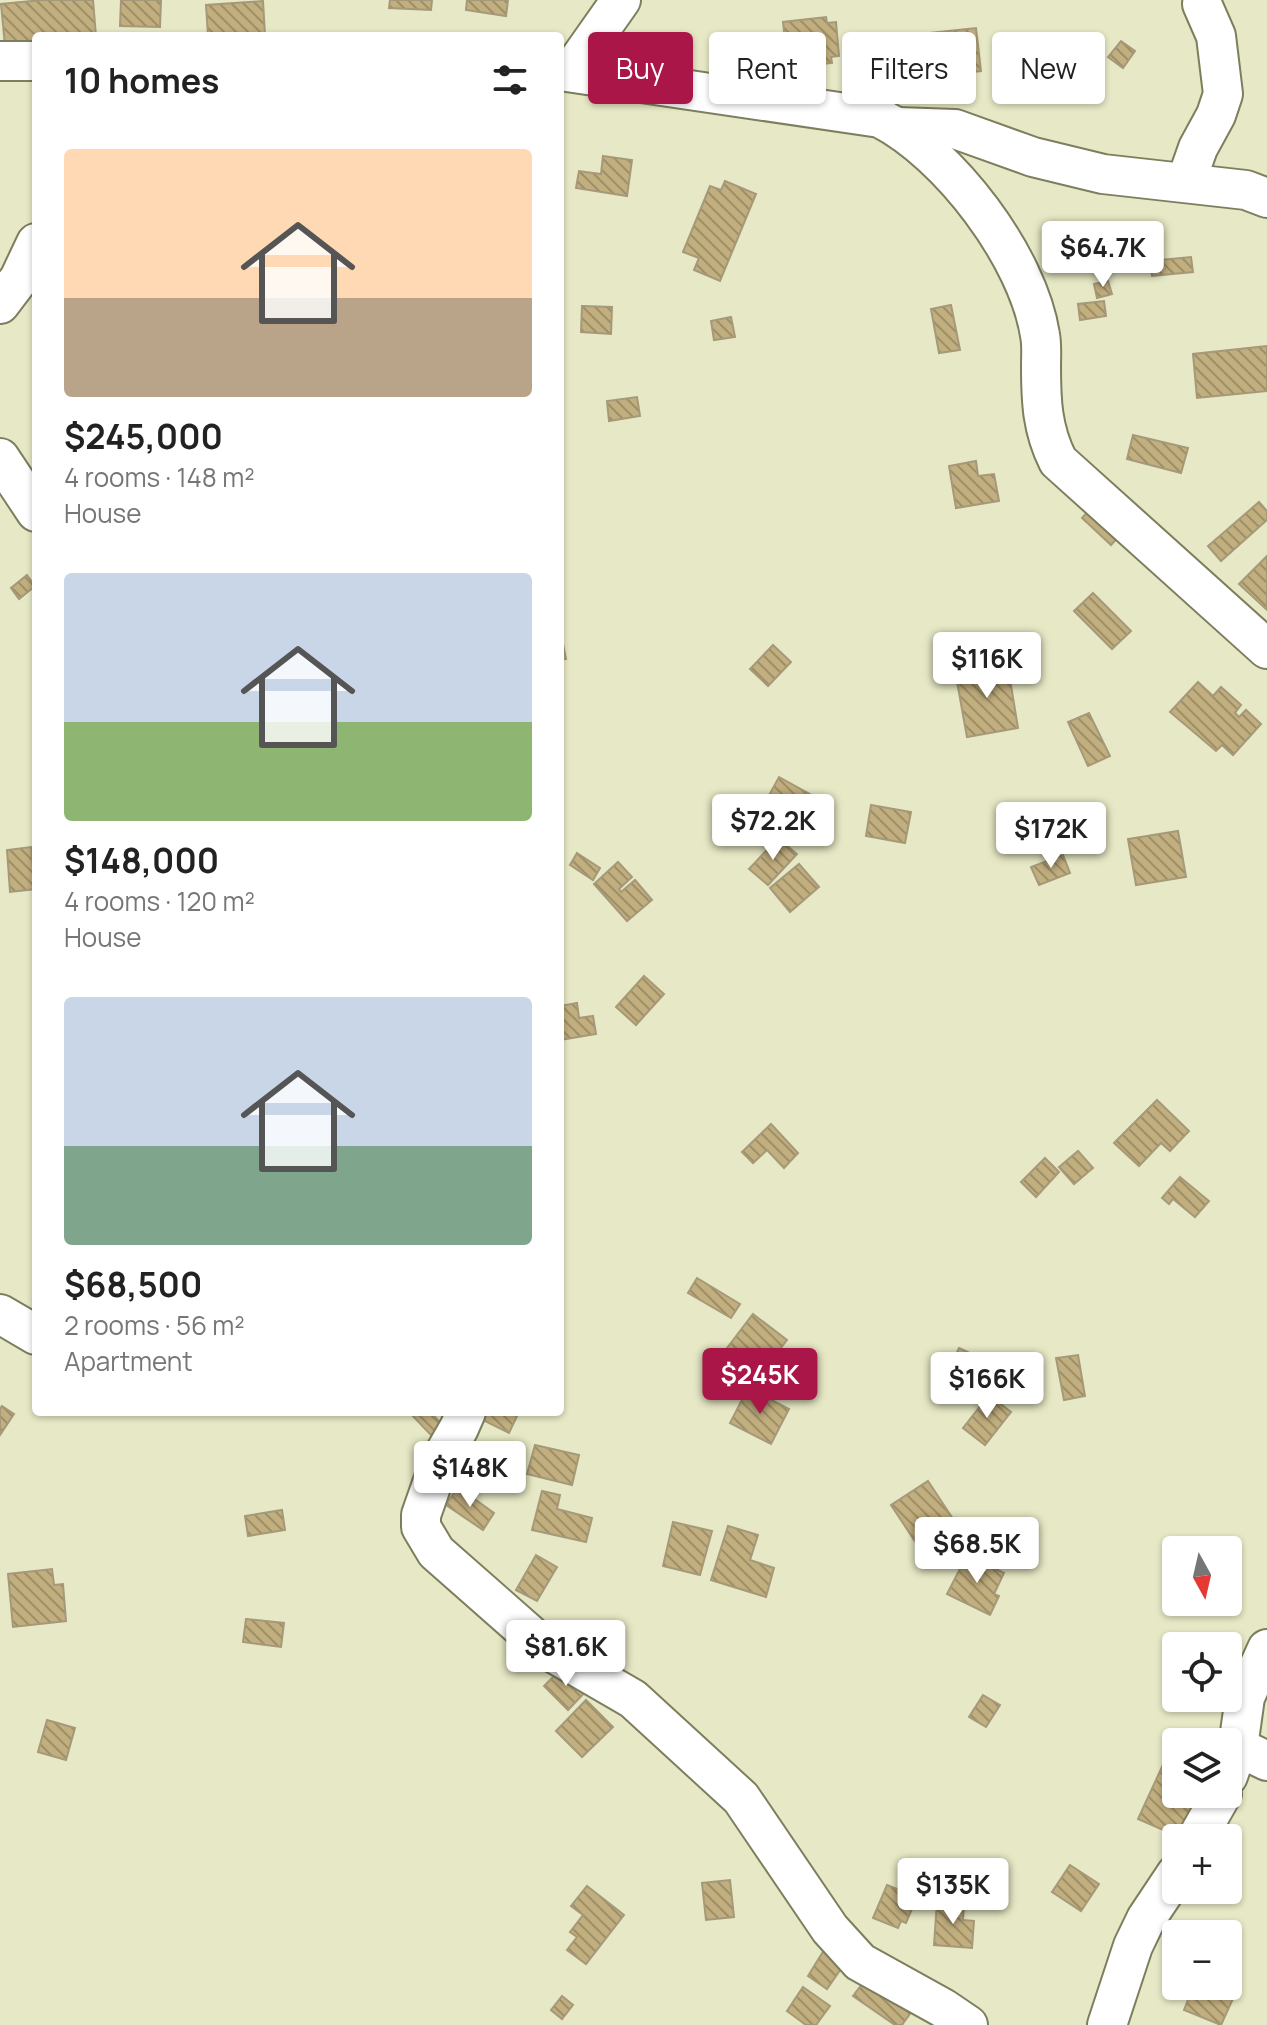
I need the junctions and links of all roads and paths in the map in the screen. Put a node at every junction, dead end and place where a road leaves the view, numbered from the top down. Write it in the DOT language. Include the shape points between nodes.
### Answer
graph roads {
  1 [pos="621,0"];
  2 [pos="1202,4"];
  3 [pos="0,61"];
  4 [pos="32,61"];
  5 [pos="566,71"];
  6 [pos="898,127"];
  7 [pos="1186,182"];
  8 [pos="1267,198"];
  9 [pos="32,251"];
  10 [pos="0,304"];
  11 [pos="0,458"];
  12 [pos="32,506"];
  13 [pos="1267,649"];
  14 [pos="0,1314"];
  15 [pos="32,1333"];
  16 [pos="464,1416"];
  17 [pos="1267,1649"];
  18 [pos="1244,1761"];
  19 [pos="1162,1895"];
  20 [pos="968,2025"];
  21 [pos="1107,2025"];
  1 -- 5 [label="street"];
  2 -- 7 [label="street" via="1216,36 1223,94"];
  3 -- 4 [label="street"];
  5 -- 6 [label="street" via="880,118"];
  6 -- 7 [label="street" via="955,129 1033,157 1103,174"];
  6 -- 13 [label="street" via="975,201 1024,281 1040,335 1046,438 1058,461"];
  7 -- 8 [label="street"];
  9 -- 10 [label="street"];
  11 -- 12 [label="street"];
  14 -- 15 [label="street"];
  16 -- 20 [label="street" via="440,1461 421,1515 421,1527 436,1552 545,1648 633,1699 741,1798 821,1917 860,1962"];
  17 -- 18 [label="street" via="1245,1697"];
  19 -- 21 [label="street" via="1133,1946"];
}
